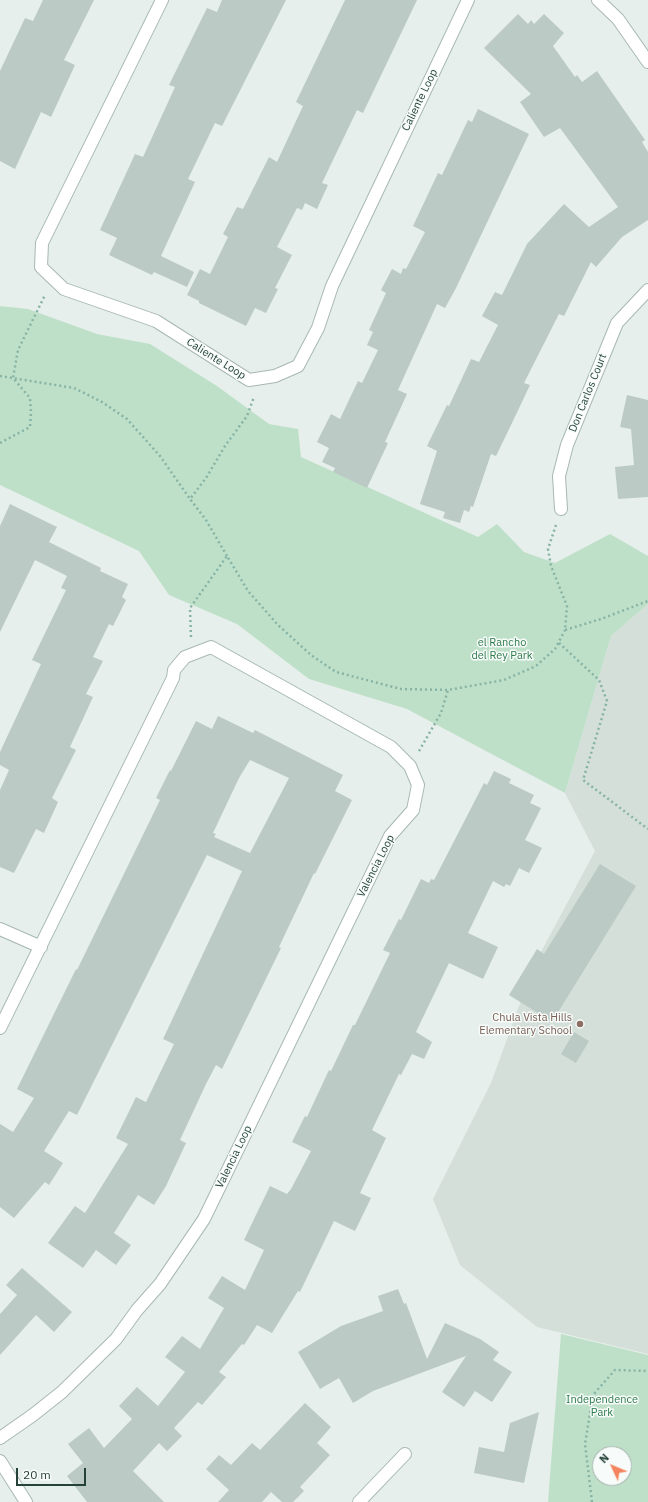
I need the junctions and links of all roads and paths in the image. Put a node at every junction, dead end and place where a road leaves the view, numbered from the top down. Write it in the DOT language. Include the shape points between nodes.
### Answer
graph roads {
  1 [pos="162,0"];
  2 [pos="468,0"];
  3 [pos="598,0"];
  4 [pos="648,62"];
  5 [pos="52,278"];
  6 [pos="648,290"];
  7 [pos="0,376"];
  8 [pos="13,378"];
  9 [pos="261,378"];
  10 [pos="0,443"];
  11 [pos="190,500"];
  12 [pos="561,509"];
  13 [pos="227,556"];
  14 [pos="648,601"];
  15 [pos="565,630"];
  16 [pos="559,643"];
  17 [pos="192,654"];
  18 [pos="448,690"];
  19 [pos="410,766"];
  20 [pos="648,829"];
  21 [pos="0,929"];
  22 [pos="41,947"];
  23 [pos="0,1028"];
  24 [pos="648,1371"];
  25 [pos="0,1438"];
  26 [pos="405,1454"];
  27 [pos="0,1461"];
  28 [pos="26,1502"];
  29 [pos="359,1502"];
  30 [pos="592,1502"];
  1 -- 5 [label="street, Caliente Loop" via="42,243 41,267"];
  2 -- 9 [label="street, Caliente Loop" via="332,286 318,328 298,366 275,376"];
  3 -- 4 [label="street" via="618,19"];
  5 -- 8 [label="path" via="18,350"];
  5 -- 9 [label="street, Caliente Loop" via="64,289 156,321 249,380"];
  6 -- 12 [label="street, Don Carlos Court" via="618,323 567,445 559,476"];
  7 -- 8 [label="path"];
  8 -- 10 [label="path" via="30,398 30,427"];
  8 -- 11 [label="path" via="74,388 102,402 127,419 160,456"];
  9 -- 11 [label="path" via="247,416"];
  11 -- 13 [label="path" via="206,520"];
  12 -- 15 [label="path" via="548,549 551,566 567,606"];
  13 -- 17 [label="path" via="190,608"];
  13 -- 18 [label="path" via="248,591 278,625 311,655 336,672 401,689"];
  14 -- 15 [label="path"];
  15 -- 16 [label="path"];
  16 -- 18 [label="path" via="536,666 504,680"];
  16 -- 20 [label="path" via="599,680 607,701 582,780"];
  17 -- 19 [label="street, Valencia Loop" via="211,647 391,747"];
  17 -- 22 [label="street, Valencia Loop" via="185,656 174,670 173,678"];
  18 -- 19 [label="path" via="441,713"];
  19 -- 25 [label="street, Valencia Loop" via="418,785 413,810 390,836 204,1219 173,1267 116,1339 62,1392"];
  21 -- 22 [label="street"];
  22 -- 23 [label="street, Valencia Loop"];
  24 -- 30 [label="path" via="615,1370 593,1395 585,1444"];
  26 -- 29 [label="street"];
  27 -- 28 [label="street"];
}
